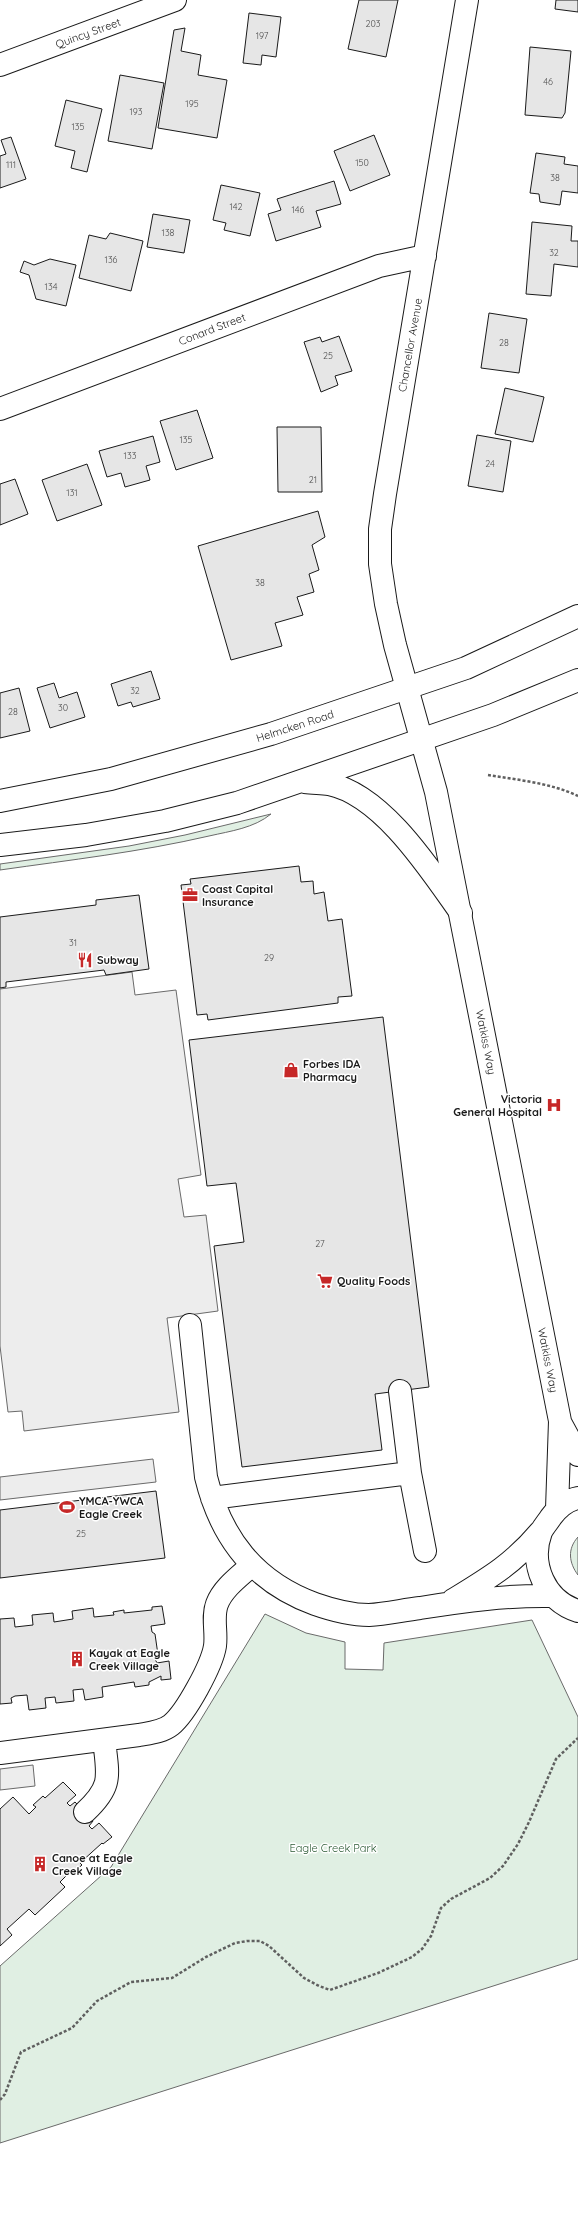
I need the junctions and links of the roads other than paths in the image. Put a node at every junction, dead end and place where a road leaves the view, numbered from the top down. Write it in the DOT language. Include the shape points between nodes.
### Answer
graph roads {
  1 [pos="175,0"];
  2 [pos="467,0"];
  3 [pos="0,65"];
  4 [pos="425,256"];
  5 [pos="0,408"];
  6 [pos="578,616"];
  7 [pos="578,680"];
  8 [pos="408,689"];
  9 [pos="422,740"];
  10 [pos="300,782"];
  11 [pos="0,801"];
  12 [pos="0,846"];
  13 [pos="461,913"];
  14 [pos="190,1325"];
  15 [pos="400,1391"];
  16 [pos="560,1421"];
  17 [pos="578,1455"];
  18 [pos="410,1473"];
  19 [pos="212,1498"];
  20 [pos="578,1498"];
  21 [pos="557,1509"];
  22 [pos="541,1531"];
  23 [pos="425,1551"];
  24 [pos="252,1565"];
  25 [pos="553,1596"];
  26 [pos="445,1604"];
  27 [pos="576,1612"];
  28 [pos="104,1740"];
  29 [pos="0,1753"];
  30 [pos="85,1812"];
  1 -- 3 [label="street, Quincy Street"];
  2 -- 4 [label="street, Chancellor Avenue"];
  4 -- 5 [label="street, Conard Street" via="379,266"];
  4 -- 8 [label="street, Chancellor Avenue" via="380,529 380,564 386,604"];
  6 -- 8 [label="street, Helmcken Road" via="466,668"];
  7 -- 9 [label="street" via="493,715"];
  8 -- 9 [label="street, Watkiss Way"];
  8 -- 11 [label="street, Helmcken Road" via="271,734 178,761 112,778"];
  9 -- 10 [label="street"];
  9 -- 13 [label="street, Watkiss Way" via="436,792"];
  10 -- 12 [label="street" via="237,803 165,821"];
  10 -- 13 [label="street" via="330,784 349,792 374,808 408,840"];
  13 -- 16 [label="street, Watkiss Way"];
  14 -- 19 [label="street" via="206,1477"];
  15 -- 18 [label="street"];
  16 -- 17 [label="street, Watkiss Way"];
  16 -- 21 [label="street, Watkiss Way"];
  18 -- 19 [label="street"];
  18 -- 23 [label="street"];
  19 -- 24 [label="street" via="225,1529"];
  20 -- 21 [label="street"];
  21 -- 22 [label="street"];
  22 -- 25 [label="street" via="536,1554 540,1576"];
  22 -- 26 [label="street" via="522,1554 498,1572"];
  24 -- 26 [label="street" via="265,1578 302,1599 347,1612 368,1615"];
  24 -- 28 [label="street" via="221,1596 215,1614 213,1657 178,1719 160,1731"];
  25 -- 26 [label="street" via="514,1596"];
  25 -- 27 [label="street"];
  28 -- 29 [label="street"];
  28 -- 30 [label="street" via="107,1765 105,1789 100,1798"];
}
